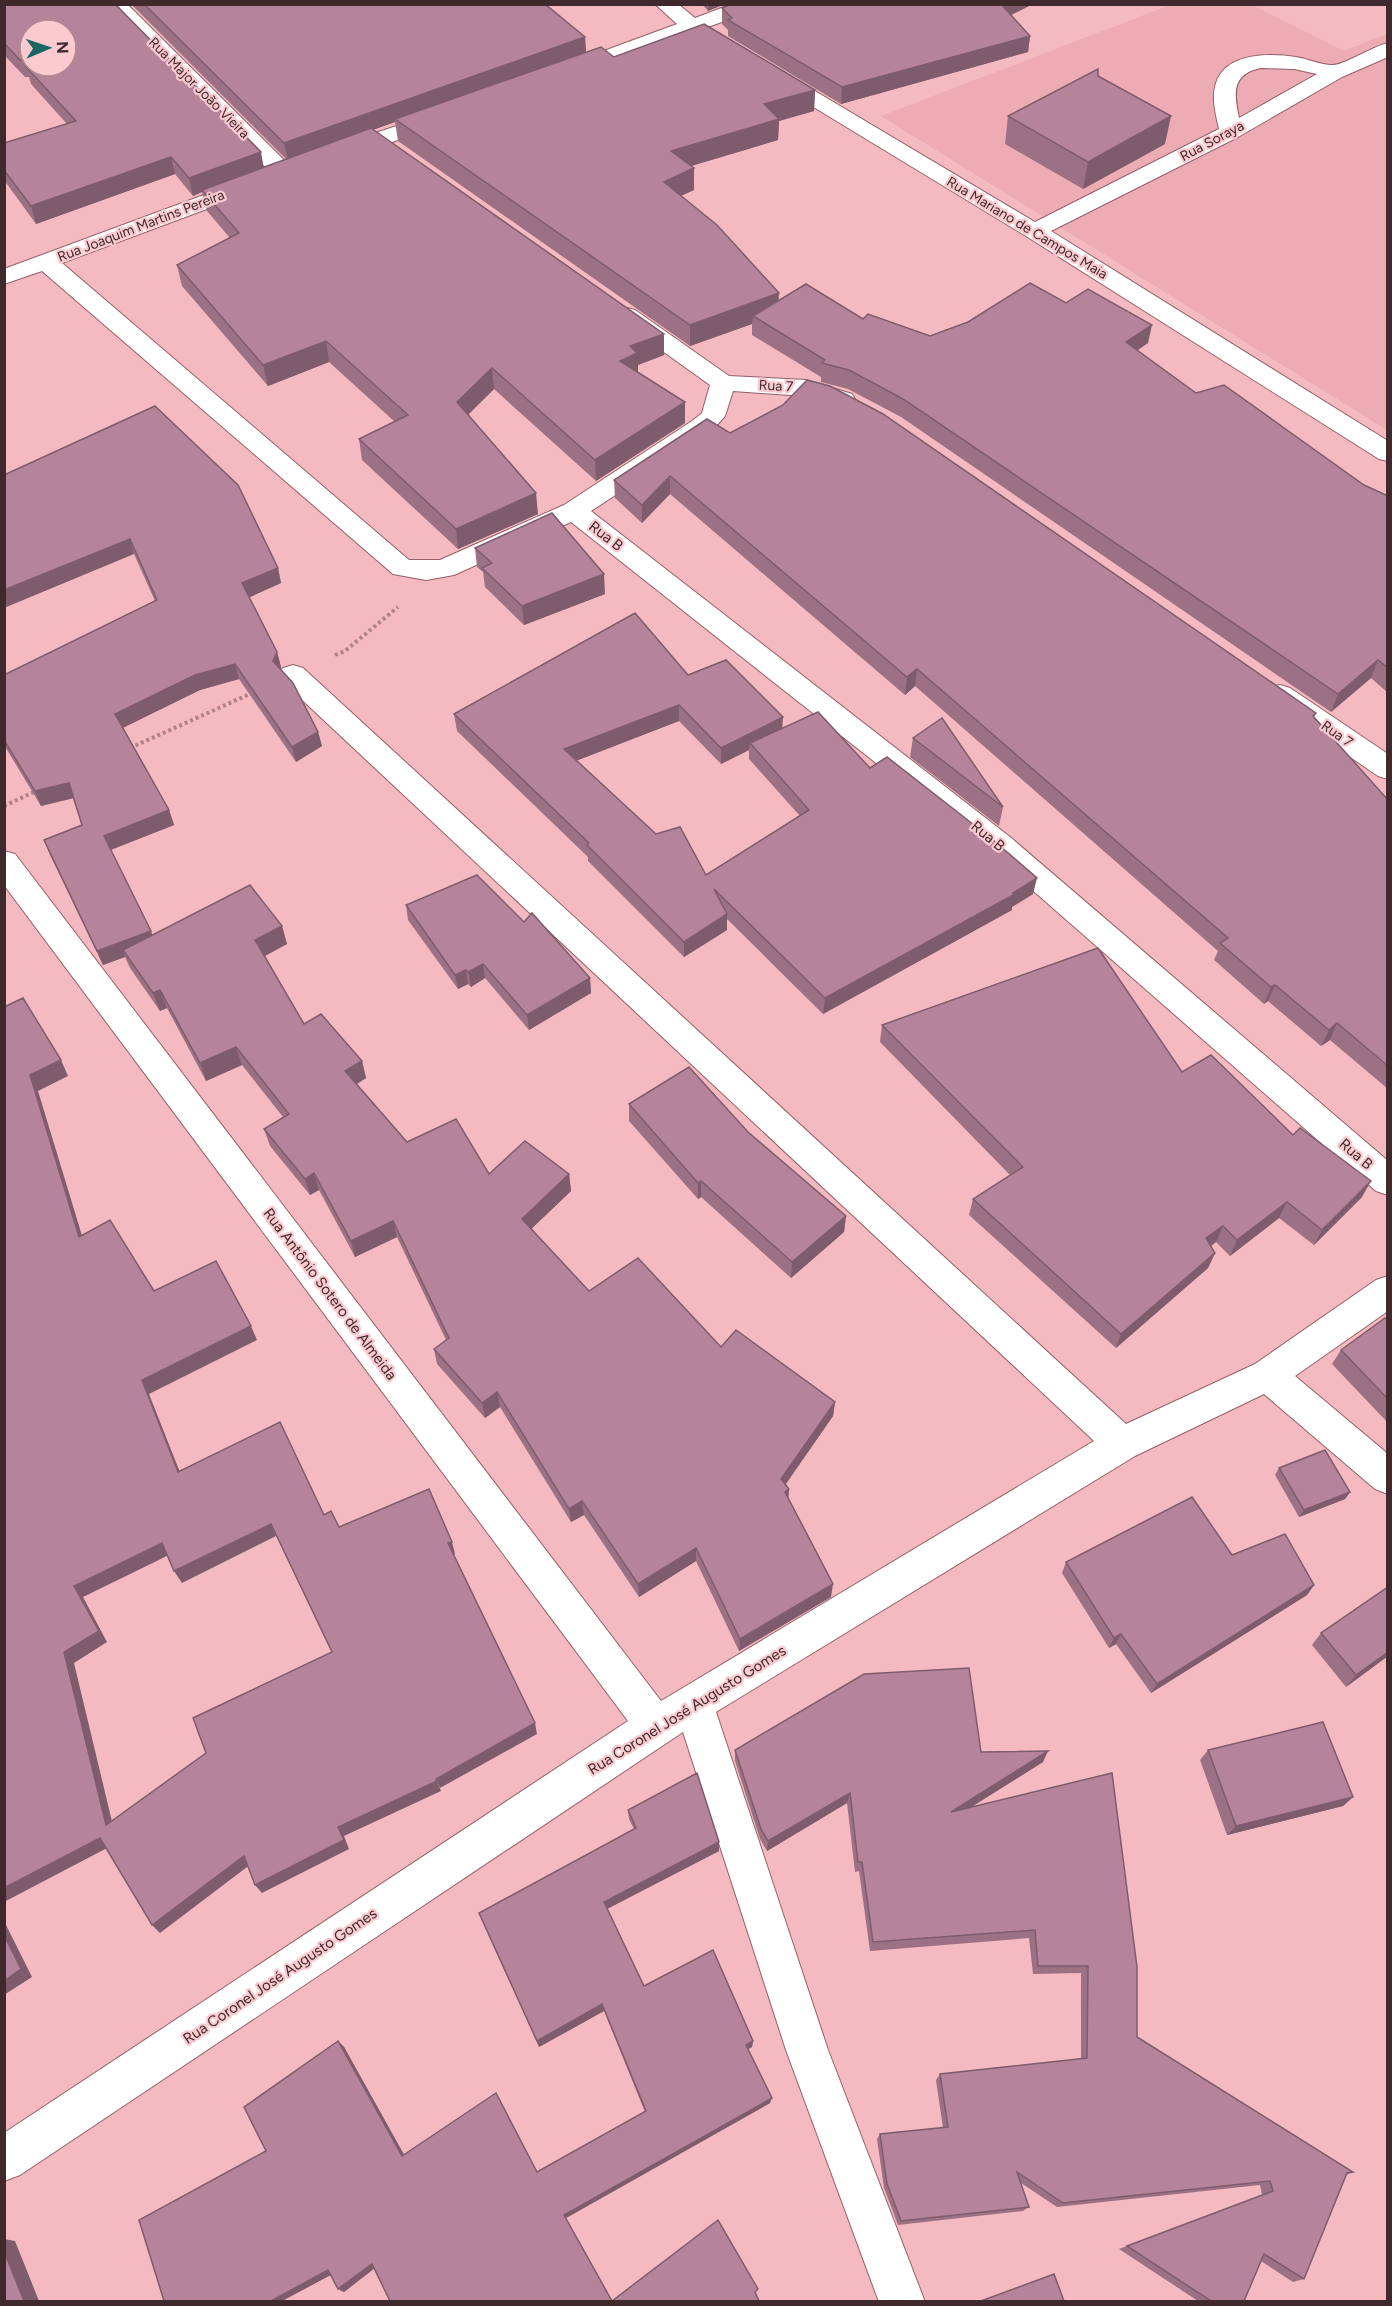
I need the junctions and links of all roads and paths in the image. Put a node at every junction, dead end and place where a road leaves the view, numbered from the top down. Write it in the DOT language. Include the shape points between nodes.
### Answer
graph roads {
  1 [pos="115,4"];
  2 [pos="665,4"];
  3 [pos="753,4"];
  4 [pos="692,26"];
  5 [pos="1388,49"];
  6 [pos="1335,73"];
  7 [pos="546,79"];
  8 [pos="457,111"];
  9 [pos="1230,132"];
  10 [pos="378,140"];
  11 [pos="398,153"];
  12 [pos="325,158"];
  13 [pos="304,165"];
  14 [pos="283,172"];
  15 [pos="1034,231"];
  16 [pos="47,262"];
  17 [pos="4,277"];
  18 [pos="608,302"];
  19 [pos="723,383"];
  20 [pos="864,411"];
  21 [pos="1388,453"];
  22 [pos="573,511"];
  23 [pos="445,569"];
  24 [pos="292,675"];
  25 [pos="1261,681"];
  26 [pos="122,752"];
  27 [pos="1388,769"];
  28 [pos="36,791"];
  29 [pos="4,806"];
  30 [pos="4,862"];
  31 [pos="1388,1182"];
  32 [pos="1388,1291"];
  33 [pos="1268,1376"];
  34 [pos="1122,1444"];
  35 [pos="1388,1477"];
  36 [pos="694,1704"];
  37 [pos="656,1726"];
  38 [pos="4,2159"];
  39 [pos="902,2301"];
  1 -- 14 [label="street, Rua Major João Vieira"];
  2 -- 4 [label="street, Rua Mariano de Campos Maia"];
  3 -- 4 [label="street"];
  4 -- 7 [label="street"];
  4 -- 15 [label="street, Rua Mariano de Campos Maia"];
  5 -- 6 [label="street, Rua Soraya"];
  6 -- 9 [label="street, Rua Soraya"];
  6 -- 9 [label="street" via="1312,64 1283,62 1254,63 1237,70 1227,81 1226,89"];
  8 -- 10 [label="street"];
  9 -- 15 [label="street, Rua Soraya"];
  10 -- 11 [label="street"];
  10 -- 12 [label="street"];
  13 -- 14 [label="street, Rua Joaquim Martins Pereira"];
  14 -- 16 [label="street, Rua Joaquim Martins Pereira"];
  15 -- 21 [label="street, Rua Mariano de Campos Maia"];
  16 -- 17 [label="street, Rua Joaquim Martins Pereira"];
  16 -- 23 [label="street" via="402,568"];
  18 -- 19 [label="street"];
  19 -- 20 [label="street, Rua 7" via="806,388 838,396"];
  19 -- 22 [label="street" via="712,416 701,427"];
  22 -- 23 [label="street"];
  22 -- 31 [label="street, Rua B" via="1000,845"];
  23 -- 24 [label="path" via="345,651"];
  24 -- 26 [label="path"];
  24 -- 34 [label="street"];
  25 -- 27 [label="street, Rua 7"];
  28 -- 29 [label="path"];
  30 -- 37 [label="street, Rua Antônio Sotero de Almeida"];
  32 -- 33 [label="street, Rua Coronel José Augusto Gomes"];
  33 -- 34 [label="street, Rua Coronel José Augusto Gomes"];
  33 -- 35 [label="street"];
  34 -- 36 [label="street, Rua Coronel José Augusto Gomes"];
  36 -- 37 [label="street, Rua Coronel José Augusto Gomes"];
  36 -- 39 [label="street" via="807,2050"];
  37 -- 38 [label="street, Rua Coronel José Augusto Gomes"];
}
